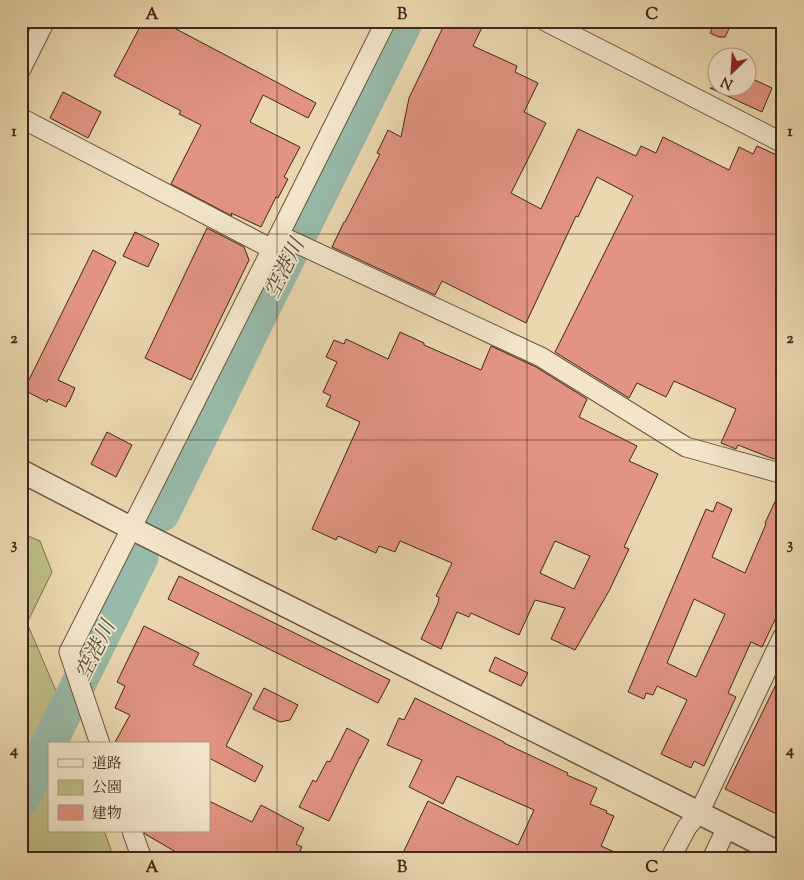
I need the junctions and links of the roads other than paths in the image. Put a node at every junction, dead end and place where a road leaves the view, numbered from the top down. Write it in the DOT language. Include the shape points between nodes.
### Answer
graph roads {
  1 [pos="45,21"];
  2 [pos="386,21"];
  3 [pos="545,21"];
  4 [pos="21,69"];
  5 [pos="21,118"];
  6 [pos="783,143"];
  7 [pos="279,241"];
  8 [pos="21,471"];
  9 [pos="783,474"];
  10 [pos="131,528"];
  11 [pos="783,636"];
  12 [pos="99,742"];
  13 [pos="699,813"];
  14 [pos="727,827"];
  15 [pos="132,832"];
  16 [pos="783,855"];
  17 [pos="142,859"];
  18 [pos="670,859"];
  19 [pos="712,859"];
  1 -- 4 [label="street"];
  2 -- 7 [label="street"];
  3 -- 6 [label="street"];
  5 -- 7 [label="street"];
  7 -- 9 [label="street" via="314,252 542,357 686,447"];
  7 -- 10 [label="street"];
  8 -- 10 [label="street"];
  10 -- 12 [label="street" via="69,652"];
  10 -- 13 [label="street"];
  11 -- 13 [label="street"];
  13 -- 14 [label="street"];
  13 -- 18 [label="street" via="687,827"];
  14 -- 16 [label="street"];
  14 -- 19 [label="street"];
  15 -- 17 [label="street"];
}
